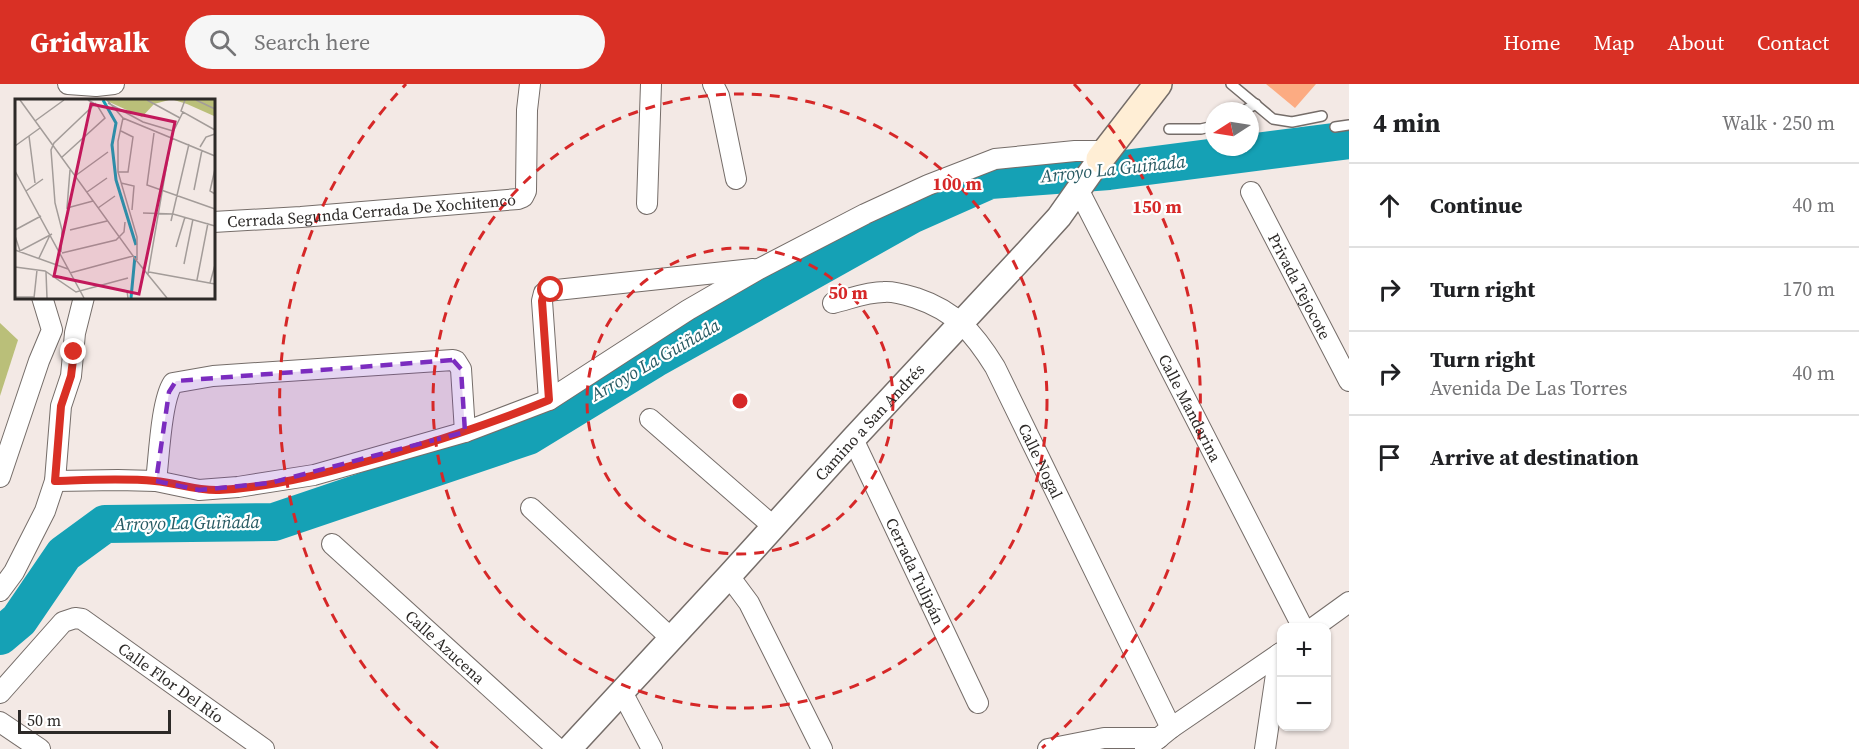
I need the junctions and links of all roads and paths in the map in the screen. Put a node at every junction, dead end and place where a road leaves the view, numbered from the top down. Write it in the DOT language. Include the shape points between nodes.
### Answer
graph roads {
  1 [pos="115,84"];
  2 [pos="530,84"];
  3 [pos="651,84"];
  4 [pos="713,84"];
  5 [pos="1158,84"];
  6 [pos="1232,84"];
  7 [pos="70,90"];
  8 [pos="116,99"];
  9 [pos="1254,102"];
  10 [pos="1259,107"];
  11 [pos="1322,116"];
  12 [pos="1349,125"];
  13 [pos="1335,127"];
  14 [pos="1205,128"];
  15 [pos="1169,129"];
  16 [pos="1102,155"];
  17 [pos="736,179"];
  18 [pos="1079,187"];
  19 [pos="1251,192"];
  20 [pos="647,204"];
  21 [pos="214,222"];
  22 [pos="759,269"];
  23 [pos="42,298"];
  24 [pos="84,298"];
  25 [pos="833,303"];
  26 [pos="961,322"];
  27 [pos="52,330"];
  28 [pos="75,333"];
  29 [pos="1349,381"];
  30 [pos="549,400"];
  31 [pos="650,419"];
  32 [pos="465,432"];
  33 [pos="853,439"];
  34 [pos="0,477"];
  35 [pos="55,481"];
  36 [pos="156,481"];
  37 [pos="531,508"];
  38 [pos="774,527"];
  39 [pos="332,544"];
  40 [pos="729,576"];
  41 [pos="0,591"];
  42 [pos="1349,602"];
  43 [pos="1301,623"];
  44 [pos="1318,623"];
  45 [pos="672,639"];
  46 [pos="1277,655"];
  47 [pos="1277,672"];
  48 [pos="622,692"];
  49 [pos="0,693"];
  50 [pos="978,703"];
  51 [pos="0,722"];
  52 [pos="1158,738"];
  53 [pos="40,749"];
  54 [pos="264,749"];
  55 [pos="558,749"];
  56 [pos="569,749"];
  57 [pos="652,749"];
  58 [pos="822,749"];
  59 [pos="1048,749"];
  60 [pos="1265,749"];
  1 -- 7 [label="street"];
  1 -- 8 [label="street"];
  2 -- 21 [label="street, Cerrada Segunda Cerrada De Xochitenco" via="523,197"];
  3 -- 20 [label="street"];
  4 -- 17 [label="street" via="719,96"];
  5 -- 16 [label="main road, Camino a San Andrés"];
  6 -- 9 [label="lane"];
  10 -- 11 [label="lane" via="1273,119 1292,122"];
  12 -- 13 [label="lane"];
  14 -- 15 [label="lane"];
  16 -- 18 [label="street, Camino a San Andrés"];
  16 -- 22 [label="street" via="1075,151 984,162 865,214"];
  18 -- 26 [label="street, Camino a San Andrés" via="1059,217"];
  18 -- 43 [label="street, Calle Mandarina"];
  19 -- 29 [label="street, Privada Tejocote"];
  22 -- 30 [label="street"];
  22 -- 30 [label="street" via="544,293"];
  23 -- 27 [label="street"];
  24 -- 28 [label="street"];
  25 -- 26 [label="street, Calle Nogal" via="886,291 928,302"];
  26 -- 33 [label="street, Camino a San Andrés"];
  26 -- 52 [label="street, Calle Nogal" via="995,367"];
  27 -- 28 [label="street"];
  27 -- 34 [label="street"];
  28 -- 35 [label="street" via="71,376 61,406"];
  30 -- 32 [label="street"];
  31 -- 38 [label="street"];
  32 -- 36 [label="street" via="314,475 270,483 199,490"];
  32 -- 36 [label="street" via="460,369 453,360 179,381 173,383 169,392"];
  33 -- 38 [label="street, Camino a San Andrés"];
  33 -- 50 [label="street, Cerrada Tulipán"];
  35 -- 36 [label="street"];
  35 -- 41 [label="street" via="45,511"];
  37 -- 45 [label="street"];
  38 -- 40 [label="street, Camino a San Andrés"];
  39 -- 55 [label="street, Calle Azucena"];
  40 -- 45 [label="street, Camino a San Andrés"];
  40 -- 58 [label="street" via="749,603"];
  42 -- 44 [label="street"];
  45 -- 48 [label="street, Camino a San Andrés"];
  46 -- 52 [label="street"];
  47 -- 60 [label="street"];
  48 -- 56 [label="street, Camino a San Andrés"];
  48 -- 57 [label="street"];
  49 -- 54 [label="street, Calle Flor Del Río" via="63,622 75,618 88,622"];
  51 -- 53 [label="street"];
  52 -- 59 [label="street" via="1104,738"];
}
